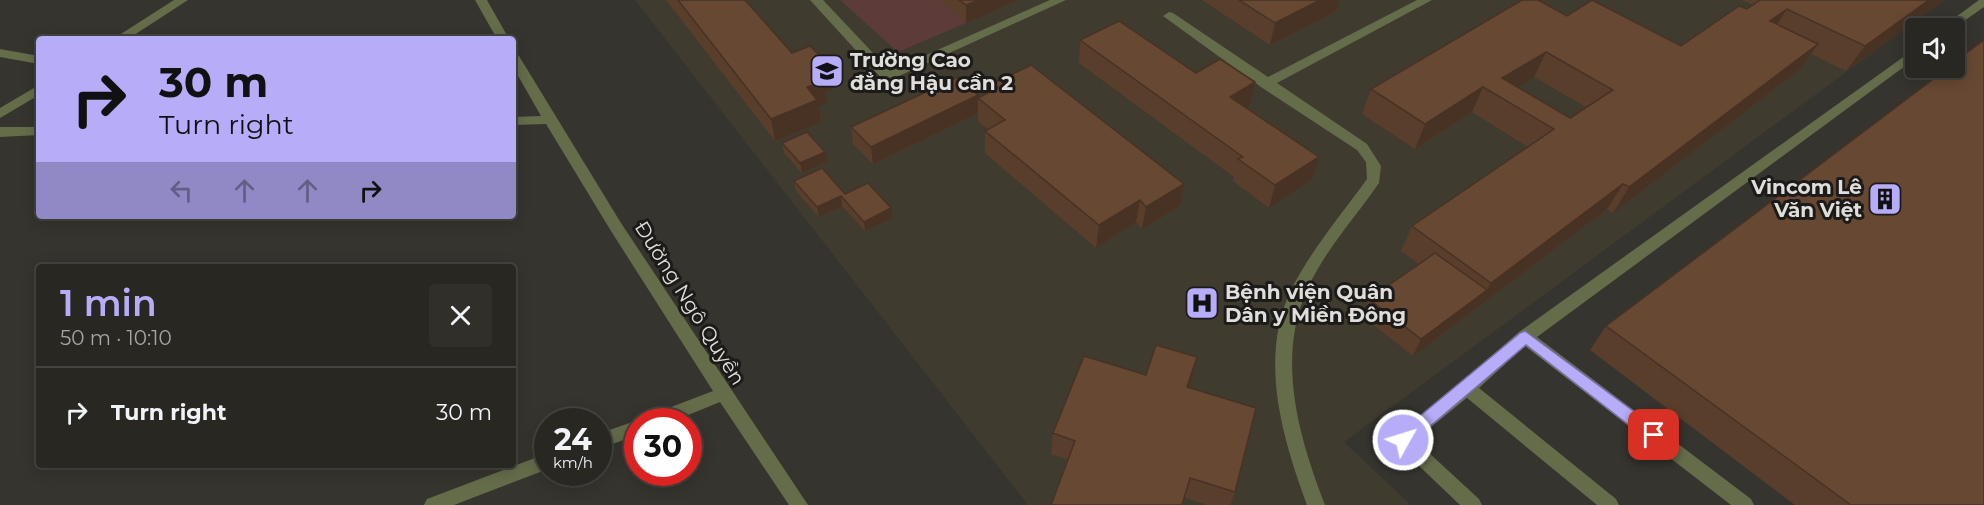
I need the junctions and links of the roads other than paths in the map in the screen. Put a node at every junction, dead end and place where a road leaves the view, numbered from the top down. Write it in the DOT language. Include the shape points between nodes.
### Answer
graph roads {
  1 [pos="182,0"];
  2 [pos="481,0"];
  3 [pos="816,0"];
  4 [pos="1060,0"];
  5 [pos="1426,0"];
  6 [pos="1984,2"];
  7 [pos="1169,16"];
  8 [pos="1961,18"];
  9 [pos="124,36"];
  10 [pos="501,36"];
  11 [pos="0,53"];
  12 [pos="36,59"];
  13 [pos="1905,60"];
  14 [pos="516,61"];
  15 [pos="1266,84"];
  16 [pos="36,91"];
  17 [pos="0,114"];
  18 [pos="549,120"];
  19 [pos="516,121"];
  20 [pos="36,131"];
  21 [pos="0,132"];
  22 [pos="1525,337"];
  23 [pos="1467,388"];
  24 [pos="723,394"];
  25 [pos="687,408"];
  26 [pos="534,466"];
  27 [pos="433,505"];
  28 [pos="799,505"];
  29 [pos="1316,505"];
  30 [pos="1473,505"];
  31 [pos="1610,505"];
  32 [pos="1745,505"];
  1 -- 9 [label="street"];
  2 -- 10 [label="street"];
  3 -- 4 [label="street" via="888,77"];
  5 -- 15 [label="street"];
  6 -- 8 [label="street"];
  7 -- 15 [label="street"];
  11 -- 12 [label="street"];
  13 -- 22 [label="street"];
  14 -- 18 [label="street, Đường Ngô Quyền"];
  15 -- 29 [label="street" via="1362,147 1376,171 1374,180 1302,283 1286,330 1284,384 1289,423"];
  16 -- 17 [label="street"];
  18 -- 19 [label="street"];
  18 -- 24 [label="street, Đường Ngô Quyền"];
  20 -- 21 [label="street"];
  22 -- 23 [label="street"];
  22 -- 32 [label="street"];
  23 -- 30 [label="street" via="1403,440"];
  23 -- 31 [label="street"];
  24 -- 25 [label="street"];
  24 -- 28 [label="street, Đường Ngô Quyền"];
  26 -- 27 [label="street"];
}
